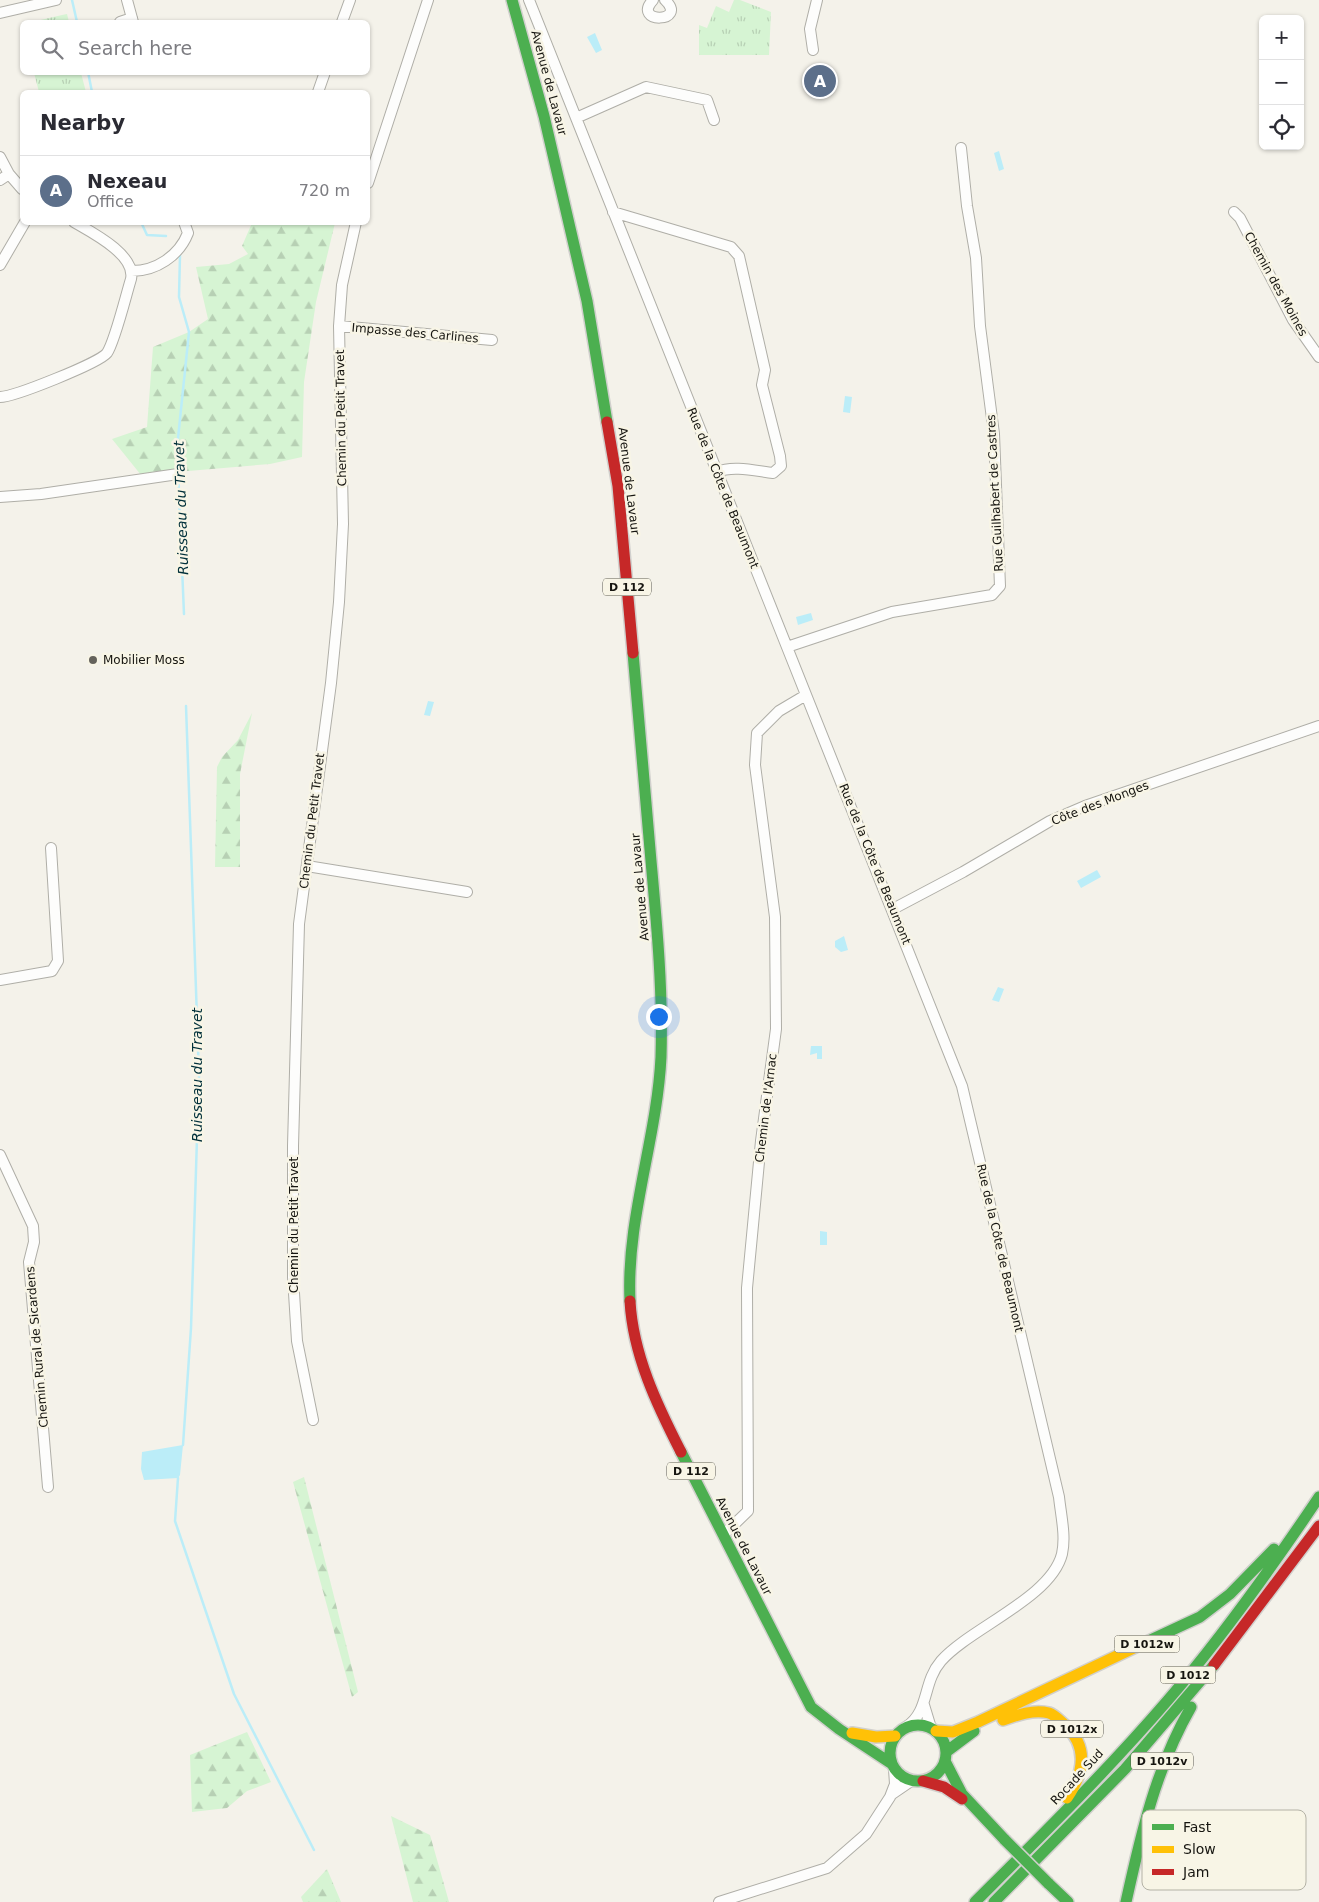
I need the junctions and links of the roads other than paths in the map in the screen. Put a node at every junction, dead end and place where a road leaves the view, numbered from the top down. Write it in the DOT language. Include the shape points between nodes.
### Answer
graph roads {
  1 [pos="56,0"];
  2 [pos="126,0"];
  3 [pos="350,0"];
  4 [pos="428,0"];
  5 [pos="512,0"];
  6 [pos="529,0"];
  7 [pos="654,0"];
  8 [pos="665,0"];
  9 [pos="817,0"];
  10 [pos="0,14"];
  11 [pos="132,20"];
  12 [pos="343,20"];
  13 [pos="813,50"];
  14 [pos="324,75"];
  15 [pos="319,90"];
  16 [pos="576,118"];
  17 [pos="714,120"];
  18 [pos="962,148"];
  19 [pos="0,157"];
  20 [pos="4,177"];
  21 [pos="370,177"];
  22 [pos="20,188"];
  23 [pos="613,212"];
  24 [pos="1234,212"];
  25 [pos="22,225"];
  26 [pos="78,225"];
  27 [pos="185,225"];
  28 [pos="355,225"];
  29 [pos="0,265"];
  30 [pos="132,271"];
  31 [pos="339,326"];
  32 [pos="492,340"];
  33 [pos="1319,356"];
  34 [pos="0,397"];
  35 [pos="717,472"];
  36 [pos="178,474"];
  37 [pos="0,497"];
  38 [pos="787,648"];
  39 [pos="806,695"];
  40 [pos="1319,726"];
  41 [pos="51,848"];
  42 [pos="307,866"];
  43 [pos="466,892"];
  44 [pos="893,908"];
  45 [pos="0,980"];
  46 [pos="0,1155"];
  47 [pos="313,1420"];
  48 [pos="48,1487"];
  49 [pos="1319,1496"];
  50 [pos="1319,1526"];
  51 [pos="723,1535"];
  52 [pos="1236,1637"];
  53 [pos="924,1705"];
  54 [pos="906,1727"];
  55 [pos="838,1729"];
  56 [pos="934,1729"];
  57 [pos="894,1736"];
  58 [pos="946,1757"];
  59 [pos="893,1767"];
  60 [pos="911,1781"];
  61 [pos="923,1781"];
  62 [pos="890,1796"];
  63 [pos="969,1804"];
  64 [pos="1148,1810"];
  65 [pos="1142,1834"];
  66 [pos="1039,1838"];
  67 [pos="719,1902"];
  68 [pos="975,1902"];
  69 [pos="994,1902"];
  70 [pos="1068,1902"];
  71 [pos="1126,1902"];
  1 -- 10 [label="street"];
  2 -- 11 [label="street"];
  3 -- 12 [label="street"];
  4 -- 21 [label="street"];
  5 -- 51 [label="main road, Avenue de Lavaur / D 112" via="544,116 587,301 618,486 661,969 662,1034 656,1110 634,1243 630,1295 636,1342 650,1387"];
  6 -- 16 [label="street, Rue de la Côte de Beaumont"];
  7 -- 8 [label="street" via="649,5 650,12 660,19 669,10"];
  9 -- 13 [label="street" via="810,29"];
  14 -- 15 [label="street"];
  16 -- 17 [label="street" via="646,87 707,100"];
  16 -- 23 [label="street, Rue de la Côte de Beaumont"];
  18 -- 38 [label="street, Rue Guilhabert de Castres" via="994,434 1000,586 992,595 892,612"];
  19 -- 20 [label="street"];
  20 -- 22 [label="street"];
  23 -- 35 [label="street, Rue de la Côte de Beaumont"];
  23 -- 35 [label="street" via="731,247 739,256 766,370 762,385 780,466 773,473"];
  24 -- 33 [label="street, Chemin des Moines" via="1293,320"];
  25 -- 29 [label="street"];
  26 -- 30 [label="street" via="130,263"];
  27 -- 30 [label="street" via="188,233 181,247 156,268"];
  28 -- 31 [label="street, Chemin du Petit Travet" via="342,285"];
  30 -- 34 [label="street" via="104,356"];
  31 -- 32 [label="street, Impasse des Carlines"];
  31 -- 42 [label="street, Chemin du Petit Travet" via="343,524 340,594"];
  35 -- 38 [label="street, Rue de la Côte de Beaumont"];
  36 -- 37 [label="street"];
  38 -- 39 [label="street, Rue de la Côte de Beaumont"];
  39 -- 44 [label="street, Rue de la Côte de Beaumont"];
  39 -- 51 [label="street, Chemin de l'Arnac" via="778,710 757,733 755,765 775,917 776,1029 747,1288 748,1511"];
  40 -- 44 [label="street, Côte des Monges" via="1084,806 1050,821"];
  41 -- 45 [label="street" via="58,961 52,971"];
  42 -- 43 [label="street"];
  42 -- 47 [label="street, Chemin du Petit Travet" via="299,924 293,1277 297,1341"];
  44 -- 53 [label="street, Rue de la Côte de Beaumont" via="962,1086 1059,1497 1064,1535 1062,1555 1054,1572 1033,1592 941,1661 926,1686"];
  46 -- 48 [label="street, Chemin Rural de Sicardens" via="34,1234 29,1262"];
  49 -- 56 [label="main road, D 1012w" via="1267,1557 1230,1594 1200,1617 978,1722 953,1732"];
  49 -- 66 [label="main road, Rocade Sud / D 1012" via="1262,1582 1167,1701"];
  50 -- 52 [label="main road, D 1012"];
  51 -- 55 [label="main road, Avenue de Lavaur / D 112" via="811,1707"];
  52 -- 64 [label="main road, D 1012v" via="1178,1727 1165,1754"];
  52 -- 69 [label="main road, D 1012" via="1158,1733"];
  53 -- 54 [label="street, Rue de la Côte de Beaumont" via="915,1720"];
  53 -- 56 [label="street, Rue de la Côte de Beaumont"];
  54 -- 56 [label="main road" via="914,1724"];
  54 -- 57 [label="main road"];
  55 -- 57 [label="main road, D 112" via="867,1736"];
  55 -- 59 [label="main road, D 112" via="884,1757"];
  56 -- 58 [label="main road" via="942,1737"];
  57 -- 59 [label="main road" via="889,1750"];
  58 -- 61 [label="main road" via="937,1774"];
  58 -- 63 [label="main road" via="951,1777"];
  58 -- 66 [label="main road, D 1012x" via="962,1738 1018,1714 1050,1714 1073,1730 1082,1746 1083,1765 1076,1785"];
  59 -- 60 [label="main road"];
  59 -- 62 [label="street" via="895,1784"];
  60 -- 61 [label="main road"];
  60 -- 62 [label="street"];
  61 -- 63 [label="main road" via="944,1787"];
  62 -- 67 [label="street" via="866,1834 827,1868"];
  63 -- 70 [label="main road, bridge"];
  65 -- 71 [label="main road, D 1012v"];
  66 -- 68 [label="main road, Rocade Sud"];
}
